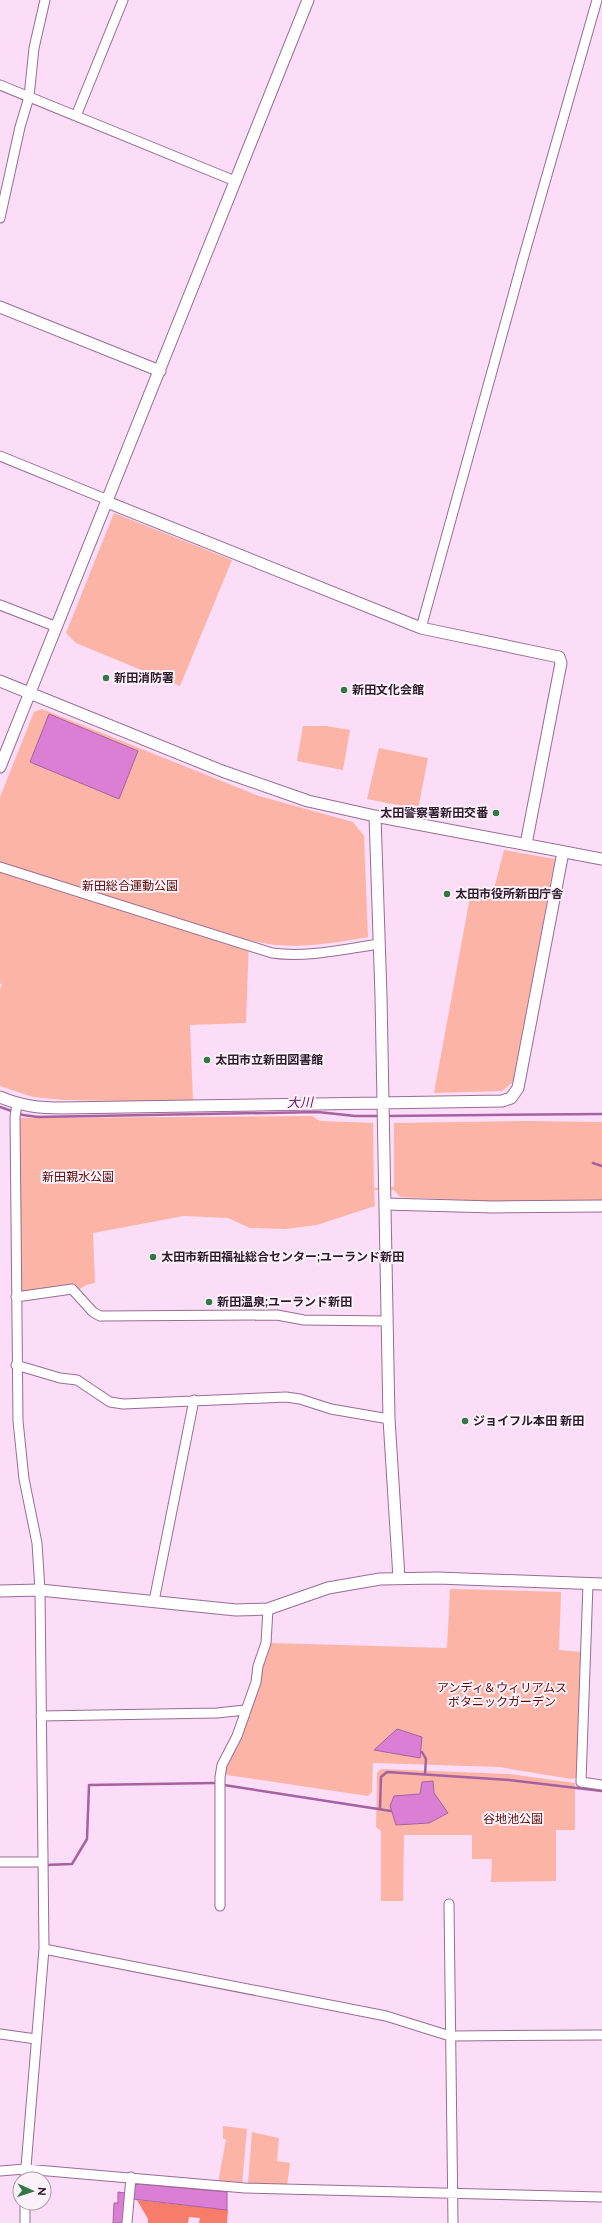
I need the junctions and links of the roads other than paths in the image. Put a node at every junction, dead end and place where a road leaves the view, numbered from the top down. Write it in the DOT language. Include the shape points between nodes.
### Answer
graph roads {
  1 [pos="45,0"];
  2 [pos="123,0"];
  3 [pos="308,0"];
  4 [pos="597,0"];
  5 [pos="0,85"];
  6 [pos="29,97"];
  7 [pos="76,116"];
  8 [pos="235,181"];
  9 [pos="0,218"];
  10 [pos="0,307"];
  11 [pos="160,371"];
  12 [pos="0,456"];
  13 [pos="107,501"];
  14 [pos="0,605"];
  15 [pos="57,627"];
  16 [pos="421,628"];
  17 [pos="0,681"];
  18 [pos="30,693"];
  19 [pos="0,767"];
  20 [pos="375,816"];
  21 [pos="526,844"];
  22 [pos="563,852"];
  23 [pos="602,859"];
  24 [pos="0,867"];
  25 [pos="379,944"];
  26 [pos="0,1097"];
  27 [pos="17,1104"];
  28 [pos="383,1106"];
  29 [pos="384,1204"];
  30 [pos="602,1206"];
  31 [pos="16,1297"];
  32 [pos="386,1321"];
  33 [pos="16,1365"];
  34 [pos="194,1400"];
  35 [pos="389,1419"];
  36 [pos="399,1578"];
  37 [pos="588,1584"];
  38 [pos="602,1584"];
  39 [pos="40,1590"];
  40 [pos="0,1591"];
  41 [pos="154,1601"];
  42 [pos="268,1609"];
  43 [pos="245,1710"];
  44 [pos="41,1716"];
  45 [pos="602,1785"];
  46 [pos="0,1862"];
  47 [pos="43,1862"];
  48 [pos="449,1904"];
  49 [pos="220,1906"];
  50 [pos="44,1949"];
  51 [pos="0,2034"];
  52 [pos="602,2035"];
  53 [pos="450,2036"];
  54 [pos="36,2039"];
  55 [pos="25,2169"];
  56 [pos="0,2171"];
  57 [pos="131,2178"];
  58 [pos="452,2194"];
  59 [pos="602,2196"];
  60 [pos="25,2211"];
  61 [pos="25,2223"];
  62 [pos="127,2223"];
  63 [pos="453,2223"];
  1 -- 6 [label="street" via="34,48"];
  2 -- 7 [label="street"];
  3 -- 8 [label="street"];
  4 -- 16 [label="street"];
  5 -- 6 [label="street"];
  6 -- 7 [label="street"];
  6 -- 9 [label="street"];
  7 -- 8 [label="street"];
  8 -- 11 [label="street"];
  10 -- 11 [label="street"];
  11 -- 13 [label="street"];
  12 -- 13 [label="street"];
  13 -- 15 [label="street"];
  13 -- 16 [label="street"];
  14 -- 15 [label="street"];
  15 -- 18 [label="street"];
  16 -- 21 [label="street" via="556,656 560,659"];
  17 -- 18 [label="street"];
  18 -- 19 [label="street"];
  18 -- 20 [label="street" via="263,787"];
  20 -- 21 [label="street"];
  20 -- 25 [label="street"];
  21 -- 22 [label="street"];
  22 -- 23 [label="street"];
  22 -- 28 [label="street" via="520,1080 515,1094 502,1101"];
  24 -- 25 [label="street" via="272,953 320,953"];
  25 -- 28 [label="street"];
  26 -- 27 [label="street"];
  27 -- 28 [label="street" via="36,1108"];
  27 -- 31 [label="street"];
  28 -- 29 [label="street"];
  29 -- 30 [label="street"];
  29 -- 32 [label="street"];
  31 -- 32 [label="street" via="72,1289 100,1316 278,1315 304,1320"];
  31 -- 33 [label="street"];
  32 -- 35 [label="street"];
  33 -- 34 [label="street" via="60,1378 77,1380 110,1402 123,1404"];
  33 -- 39 [label="street" via="20,1453 37,1543"];
  34 -- 35 [label="street" via="286,1397 331,1409"];
  34 -- 41 [label="street"];
  35 -- 36 [label="street"];
  36 -- 37 [label="street"];
  36 -- 42 [label="street" via="343,1584"];
  37 -- 38 [label="street"];
  37 -- 45 [label="street" via="582,1782"];
  39 -- 40 [label="street"];
  39 -- 41 [label="street"];
  39 -- 44 [label="street"];
  41 -- 42 [label="street" via="236,1610"];
  42 -- 43 [label="street" via="266,1643 258,1666 256,1682"];
  43 -- 44 [label="street" via="217,1713"];
  43 -- 49 [label="street" via="237,1736 222,1765 220,1777"];
  44 -- 47 [label="street"];
  46 -- 47 [label="street"];
  47 -- 50 [label="street"];
  48 -- 53 [label="street"];
  50 -- 53 [label="street" via="386,2016"];
  50 -- 54 [label="street"];
  51 -- 54 [label="street"];
  52 -- 53 [label="street"];
  53 -- 58 [label="street"];
  54 -- 55 [label="street"];
  55 -- 56 [label="street"];
  55 -- 57 [label="street"];
  57 -- 58 [label="street" via="245,2188"];
  57 -- 62 [label="street"];
  58 -- 59 [label="street"];
  58 -- 63 [label="street"];
  60 -- 61 [label="street"];
}
